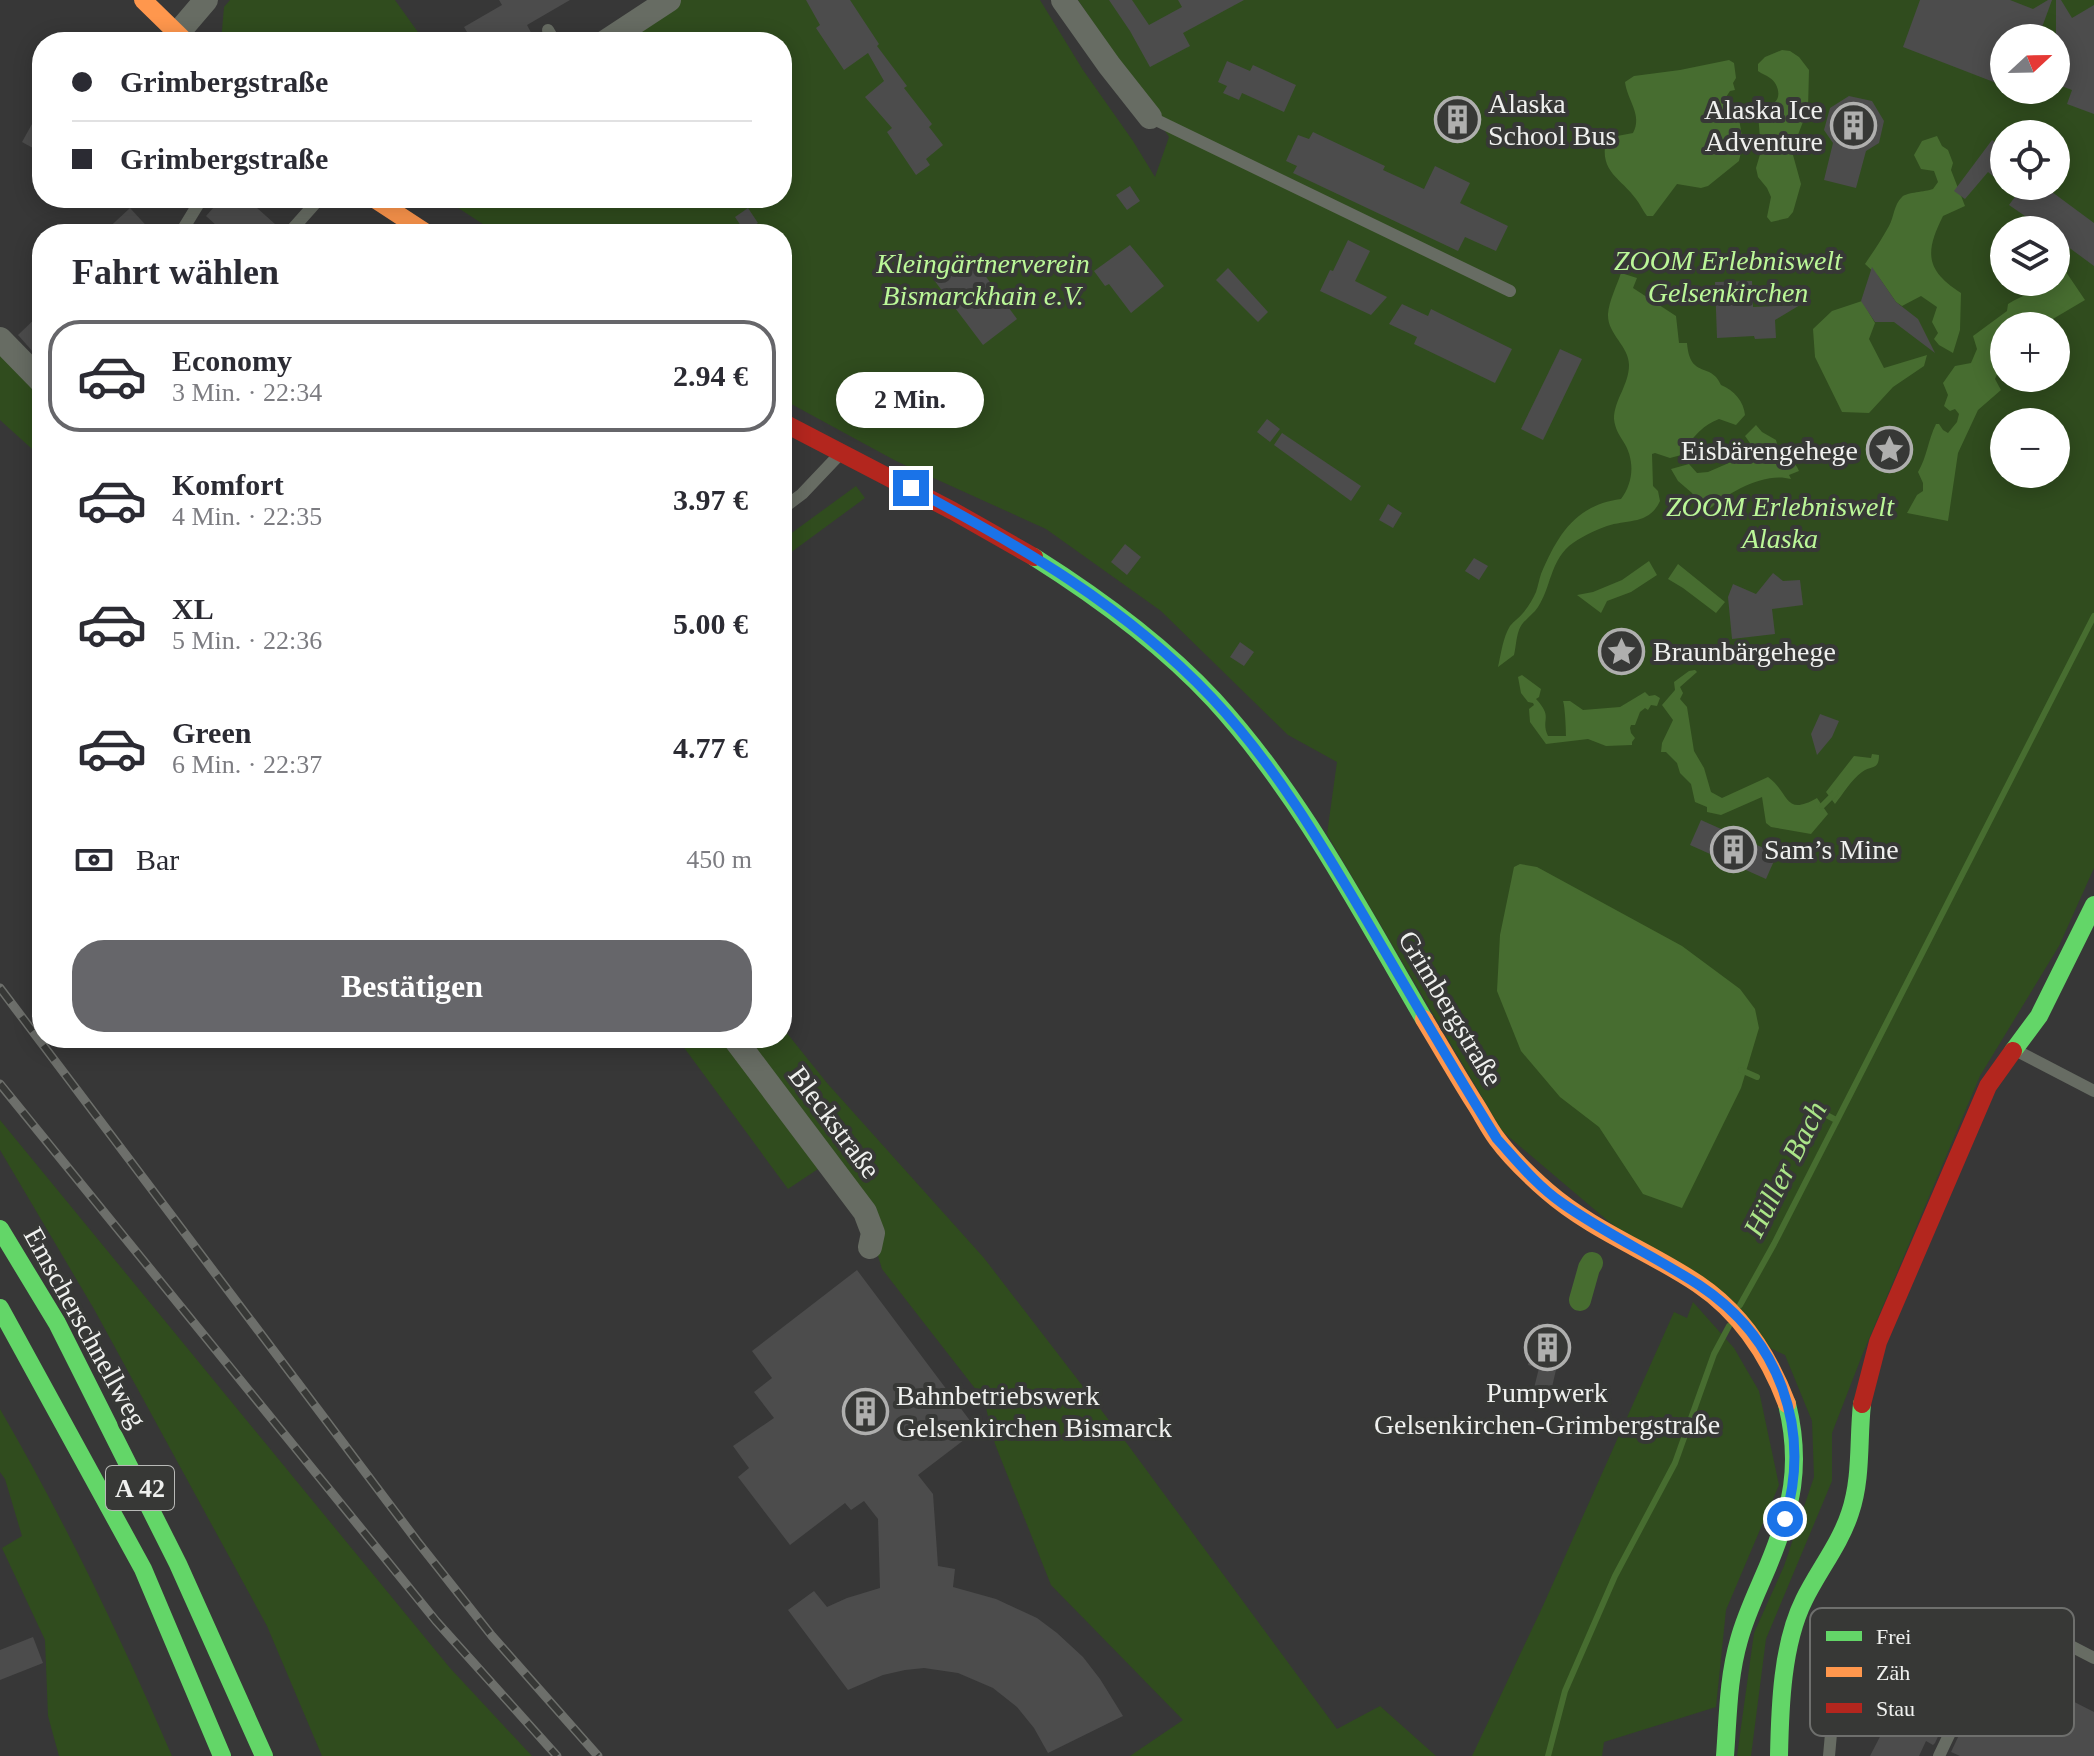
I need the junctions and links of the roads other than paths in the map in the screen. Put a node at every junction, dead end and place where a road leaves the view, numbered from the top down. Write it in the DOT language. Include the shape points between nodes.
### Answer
graph roads {
  1 [pos="143,0"];
  2 [pos="206,0"];
  3 [pos="1063,0"];
  4 [pos="656,3"];
  5 [pos="176,32"];
  6 [pos="186,32"];
  7 [pos="618,32"];
  8 [pos="1150,117"];
  9 [pos="311,208"];
  10 [pos="386,208"];
  11 [pos="297,224"];
  12 [pos="408,224"];
  13 [pos="1510,291"];
  14 [pos="0,339"];
  15 [pos="32,372"];
  16 [pos="792,427"];
  17 [pos="841,453"];
  18 [pos="792,502"];
  19 [pos="2094,905"];
  20 [pos="742,1048"];
  21 [pos="2014,1050"];
  22 [pos="2094,1091"];
  23 [pos="0,1229"];
  24 [pos="870,1247"];
  25 [pos="0,1308"];
  26 [pos="2074,1648"];
  27 [pos="2094,1658"];
  28 [pos="1831,1736"];
  29 [pos="1949,1736"];
  30 [pos="222,1756"];
  31 [pos="264,1756"];
  32 [pos="1725,1756"];
  33 [pos="1779,1756"];
  34 [pos="1829,1756"];
  35 [pos="1939,1756"];
  1 -- 5 [label="main road"];
  2 -- 6 [label="street"];
  3 -- 8 [label="street"];
  4 -- 7 [label="street"];
  8 -- 13 [label="lane"];
  9 -- 11 [label="lane"];
  10 -- 12 [label="main road"];
  14 -- 15 [label="street"];
  16 -- 17 [label="main road, Grimbergstraße"];
  17 -- 18 [label="lane"];
  17 -- 32 [label="main road, Grimbergstraße" via="1033,555 1099,599 1210,697 1301,813 1497,1139 1559,1202 1701,1286 1734,1314 1766,1354 1791,1412 1794,1479 1785,1519 1736,1650"];
  19 -- 21 [label="main road" via="2039,1016"];
  20 -- 24 [label="street, Bleckstraße" via="865,1212 873,1233"];
  21 -- 22 [label="lane"];
  21 -- 33 [label="main road" via="1988,1086 1878,1342 1862,1405 1850,1513 1794,1624 1780,1702"];
  23 -- 31 [label="main road, Emscherschnellweg / A 42" via="57,1323 164,1535"];
  25 -- 30 [label="main road, A 42" via="143,1569"];
  26 -- 27 [label="lane"];
  28 -- 34 [label="lane"];
  29 -- 35 [label="lane"];
}
